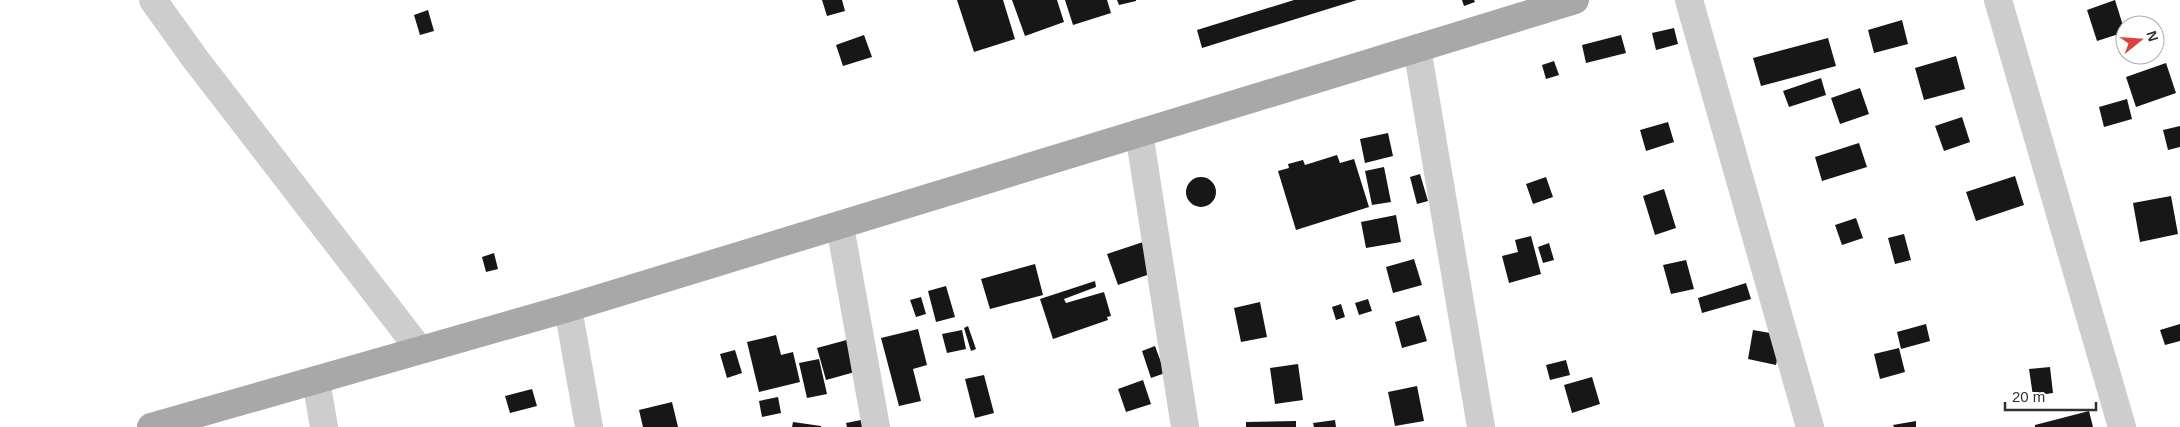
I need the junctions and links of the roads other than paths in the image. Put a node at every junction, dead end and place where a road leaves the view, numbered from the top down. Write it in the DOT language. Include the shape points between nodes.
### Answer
graph roads {
  1 [pos="153,0"];
  2 [pos="1575,0"];
  3 [pos="1689,0"];
  4 [pos="1998,0"];
  5 [pos="1417,48"];
  6 [pos="1139,133"];
  7 [pos="840,226"];
  8 [pos="568,308"];
  9 [pos="420,350"];
  10 [pos="316,380"];
  11 [pos="150,427"];
  12 [pos="324,427"];
  13 [pos="589,427"];
  14 [pos="876,427"];
  15 [pos="1185,427"];
  16 [pos="1481,427"];
  17 [pos="1810,427"];
  18 [pos="2122,427"];
  1 -- 9 [label="street"];
  2 -- 5 [label="main road"];
  3 -- 17 [label="street"];
  4 -- 18 [label="street"];
  5 -- 6 [label="main road"];
  5 -- 16 [label="street"];
  6 -- 7 [label="main road"];
  6 -- 15 [label="street"];
  7 -- 8 [label="main road"];
  7 -- 14 [label="street"];
  8 -- 9 [label="main road"];
  8 -- 13 [label="street"];
  9 -- 10 [label="main road"];
  10 -- 11 [label="main road"];
  10 -- 12 [label="street"];
}
